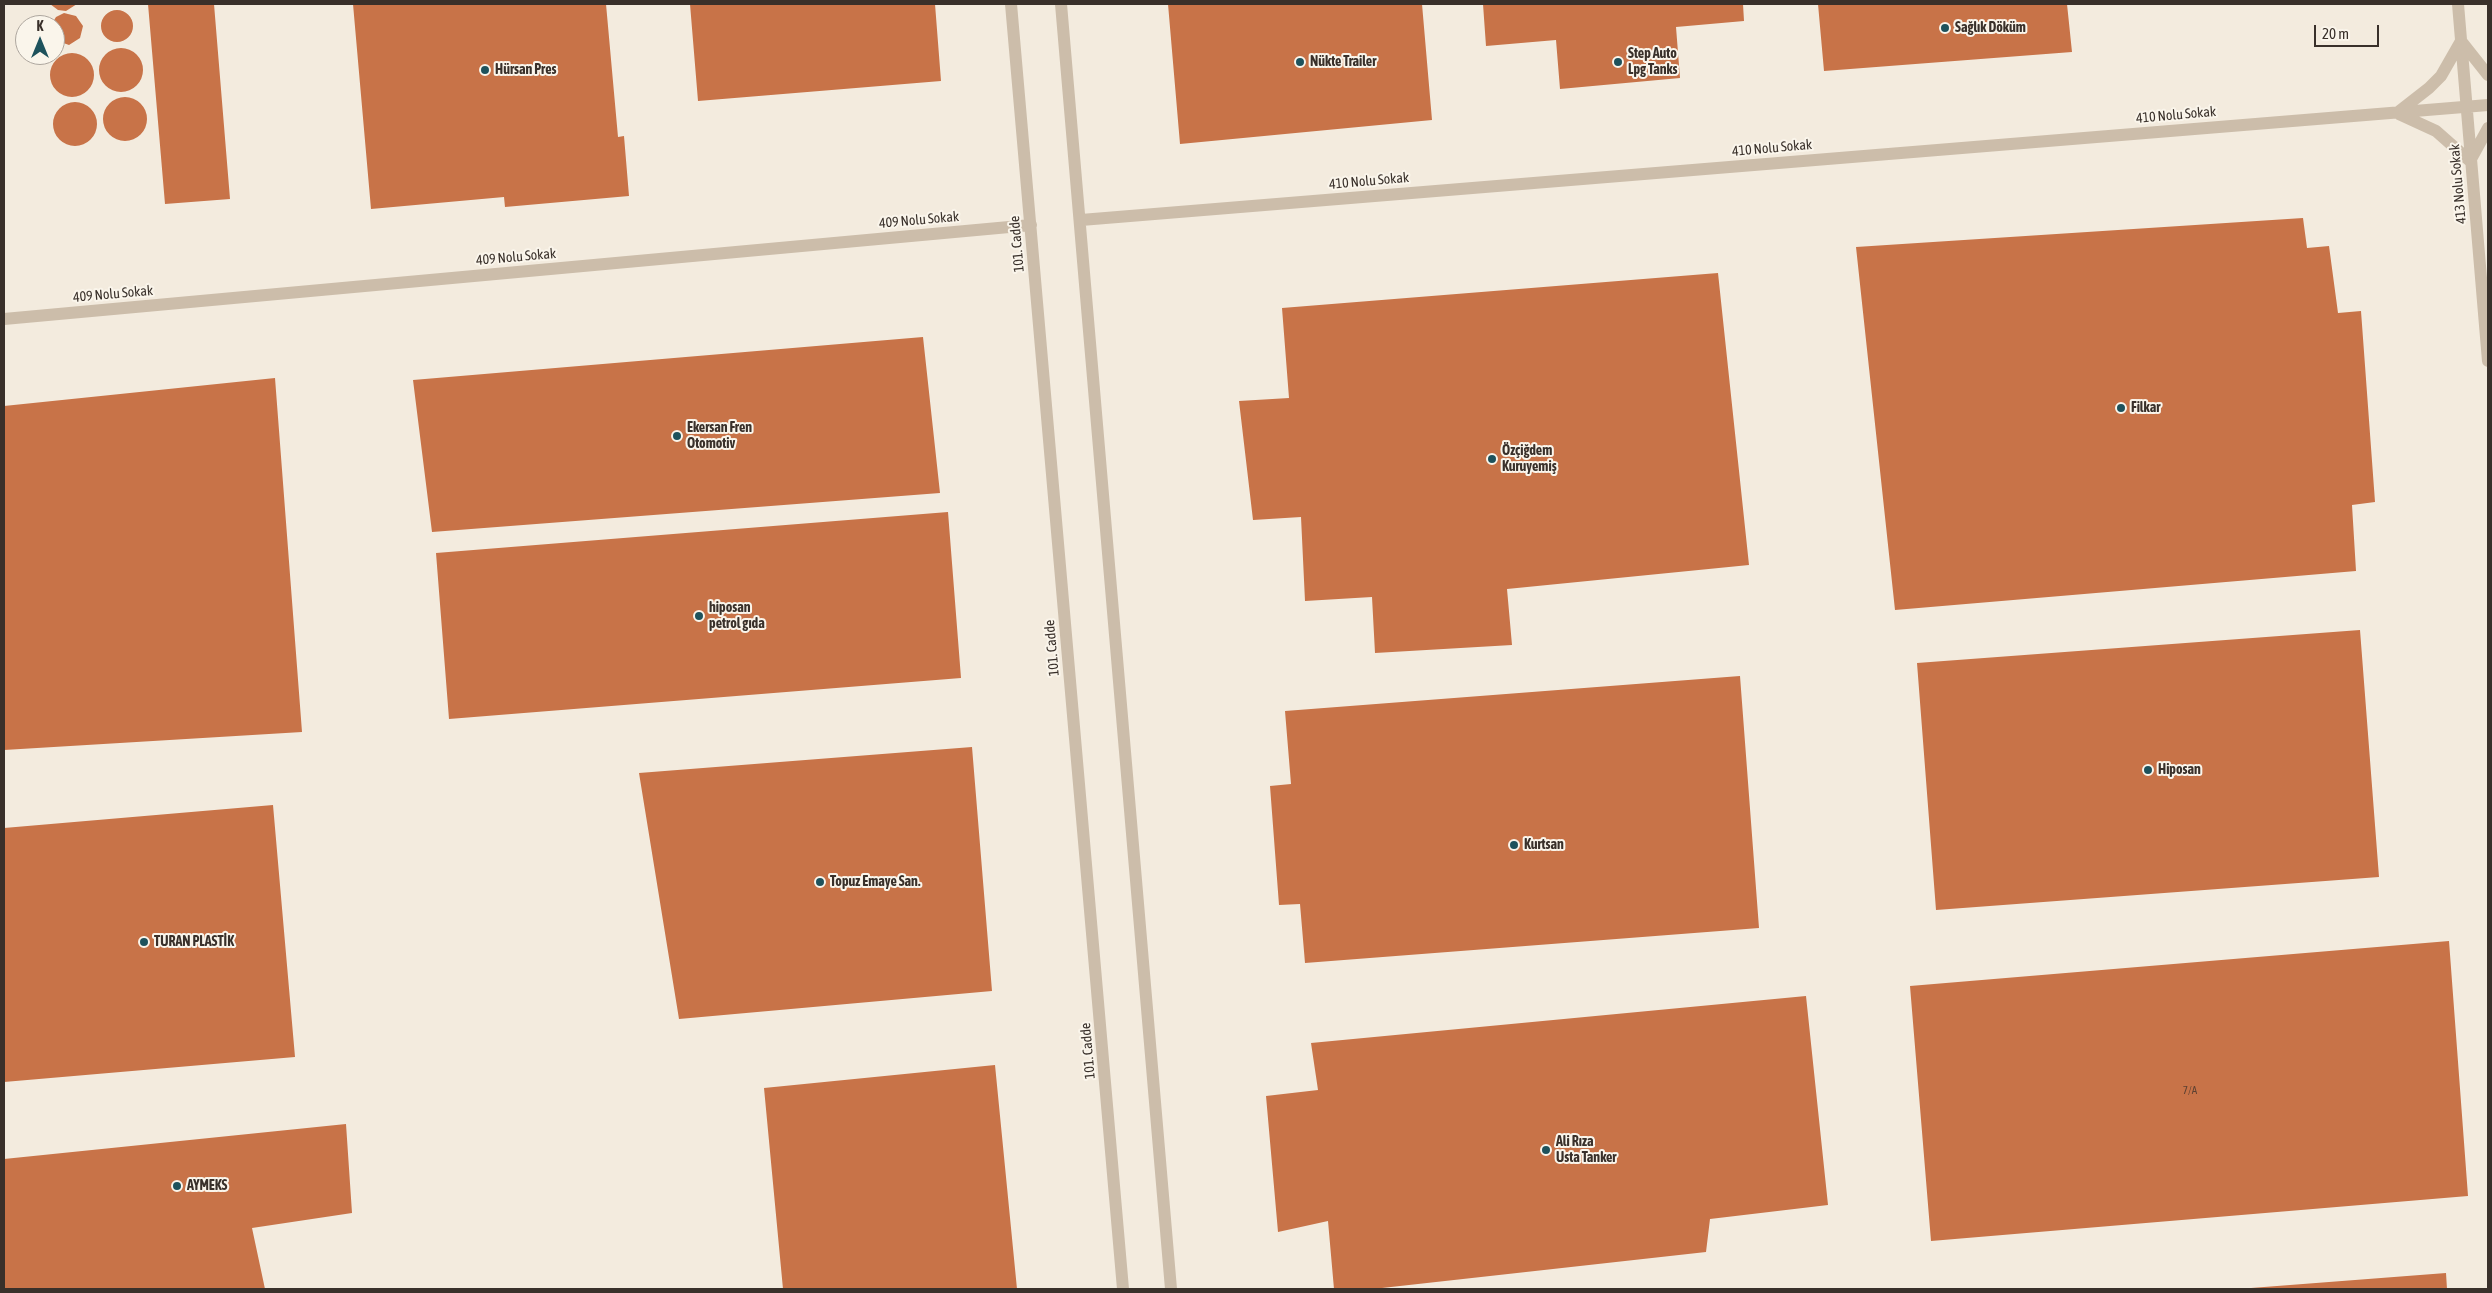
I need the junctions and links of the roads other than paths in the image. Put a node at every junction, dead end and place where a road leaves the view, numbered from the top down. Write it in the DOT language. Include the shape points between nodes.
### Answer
graph roads {
  1 [pos="1011,4"];
  2 [pos="1062,4"];
  3 [pos="2458,4"];
  4 [pos="2461,41"];
  5 [pos="2488,75"];
  6 [pos="2488,105"];
  7 [pos="2466,107"];
  8 [pos="2397,112"];
  9 [pos="2488,128"];
  10 [pos="2470,161"];
  11 [pos="1081,220"];
  12 [pos="1031,225"];
  13 [pos="4,319"];
  14 [pos="2488,361"];
  15 [pos="1124,1289"];
  16 [pos="1171,1289"];
  1 -- 12 [label="street, 101. Cadde"];
  2 -- 11 [label="street"];
  3 -- 4 [label="street, 413 Nolu Sokak"];
  4 -- 5 [label="street"];
  4 -- 7 [label="street, 413 Nolu Sokak"];
  4 -- 8 [label="street" via="2441,76"];
  6 -- 7 [label="street, 410 Nolu Sokak"];
  7 -- 8 [label="street, 410 Nolu Sokak"];
  7 -- 10 [label="street, 413 Nolu Sokak"];
  8 -- 10 [label="street" via="2436,131"];
  8 -- 11 [label="street, 410 Nolu Sokak"];
  9 -- 10 [label="street"];
  10 -- 14 [label="street, 413 Nolu Sokak"];
  11 -- 16 [label="street"];
  12 -- 13 [label="street, 409 Nolu Sokak"];
  12 -- 15 [label="street, 101. Cadde"];
}
